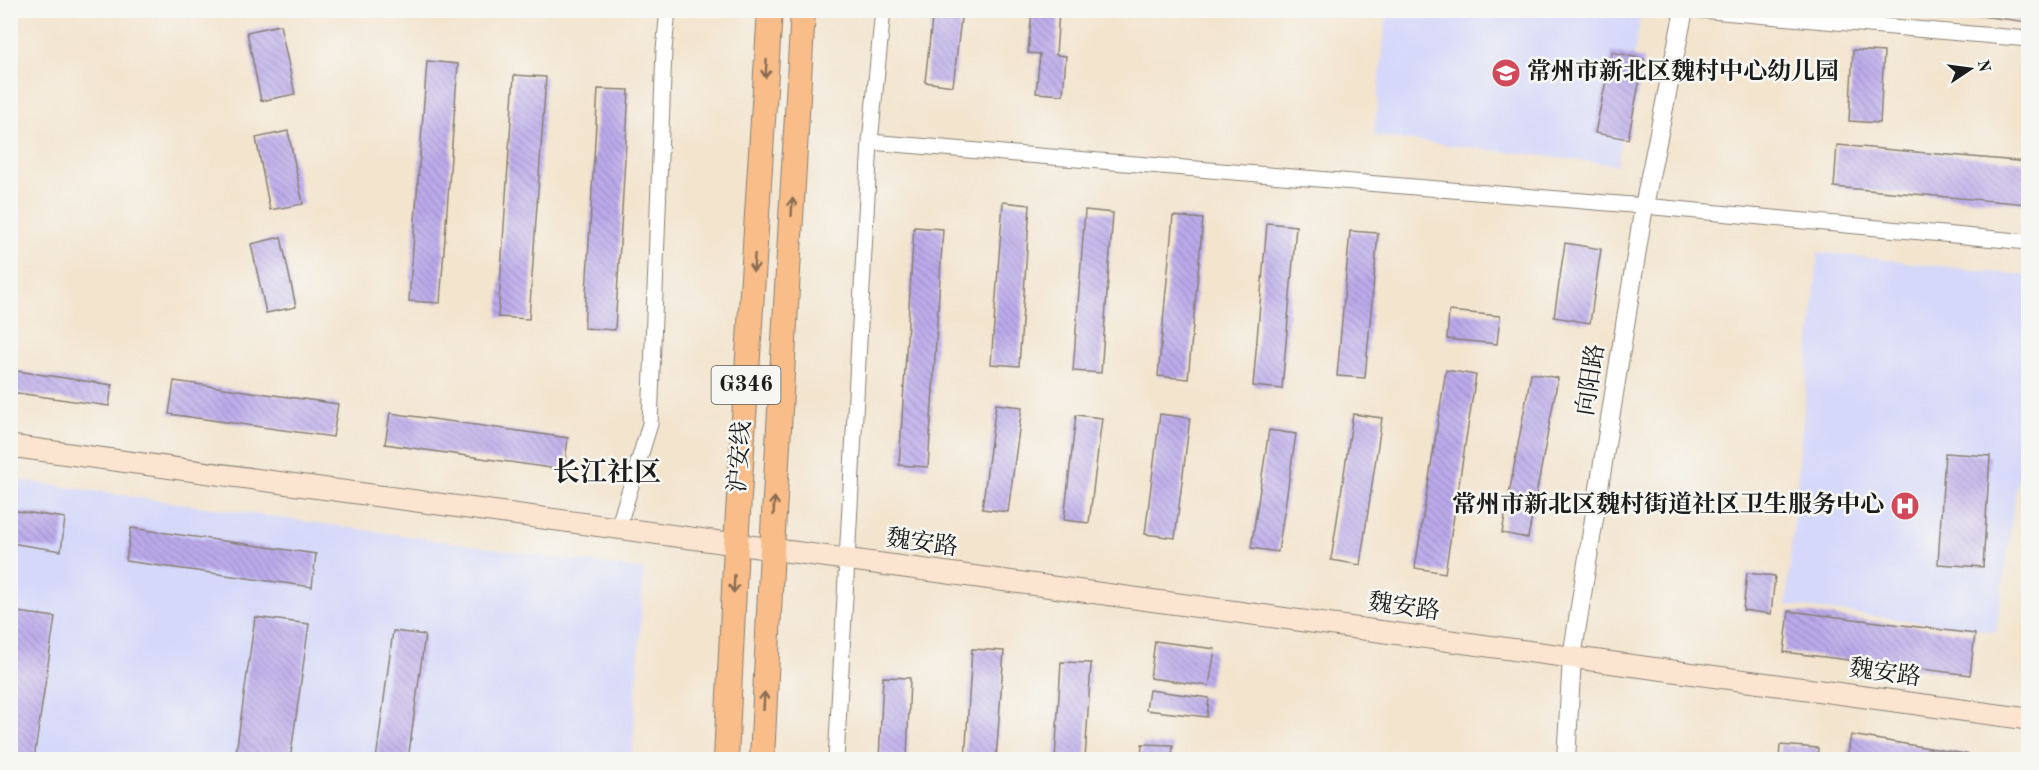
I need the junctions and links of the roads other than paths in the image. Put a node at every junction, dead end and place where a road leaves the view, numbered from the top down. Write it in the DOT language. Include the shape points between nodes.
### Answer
graph roads {
  1 [pos="668,10"];
  2 [pos="770,10"];
  3 [pos="803,10"];
  4 [pos="883,10"];
  5 [pos="1684,10"];
  6 [pos="1700,10"];
  7 [pos="2028,39"];
  8 [pos="870,142"];
  9 [pos="1644,206"];
  10 [pos="2028,242"];
  11 [pos="10,446"];
  12 [pos="618,528"];
  13 [pos="736,544"];
  14 [pos="772,549"];
  15 [pos="847,560"];
  16 [pos="1572,657"];
  17 [pos="2028,719"];
  18 [pos="726,759"];
  19 [pos="762,759"];
  20 [pos="836,759"];
  21 [pos="1566,759"];
  1 -- 12 [label="street" via="650,424"];
  2 -- 13 [label="highway, 沪安线 / G346, one-way"];
  14 -- 3 [label="highway, 沪安线 / G346, one-way"];
  4 -- 8 [label="street"];
  5 -- 9 [label="street, 向阳路"];
  6 -- 7 [label="street"];
  8 -- 9 [label="street"];
  8 -- 15 [label="street"];
  9 -- 10 [label="street"];
  9 -- 16 [label="street, 向阳路"];
  11 -- 12 [label="main road, 魏安路"];
  12 -- 13 [label="main road, 魏安路"];
  13 -- 14 [label="main road, 魏安路"];
  13 -- 18 [label="highway, 沪安线 / G346, one-way"];
  14 -- 15 [label="main road, 魏安路"];
  19 -- 14 [label="highway, 沪安线 / G346, one-way"];
  15 -- 16 [label="main road, 魏安路"];
  15 -- 20 [label="street"];
  16 -- 17 [label="main road, 魏安路"];
  16 -- 21 [label="street, 向阳路"];
}
